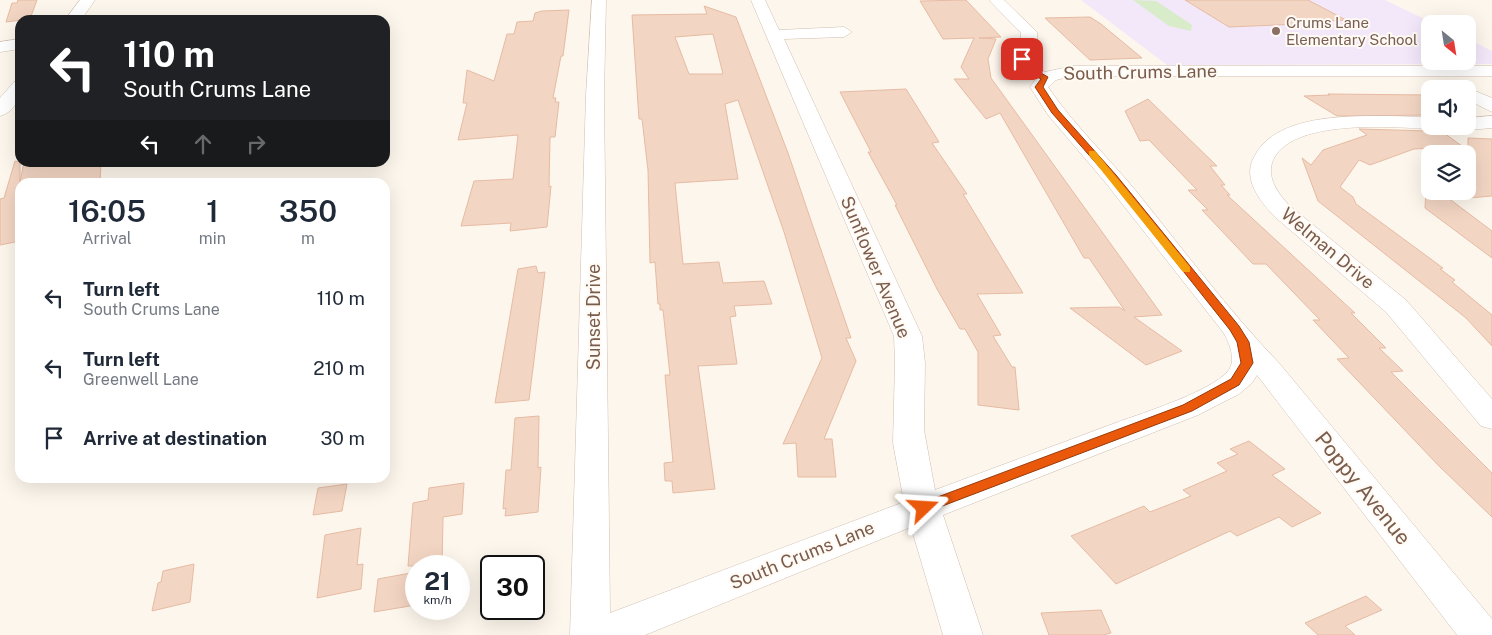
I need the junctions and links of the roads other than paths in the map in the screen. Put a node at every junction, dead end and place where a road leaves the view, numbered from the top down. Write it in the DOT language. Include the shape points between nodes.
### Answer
graph roads {
  1 [pos="88,0"];
  2 [pos="599,0"];
  3 [pos="758,0"];
  4 [pos="996,0"];
  5 [pos="77,15"];
  6 [pos="844,32"];
  7 [pos="774,35"];
  8 [pos="15,45"];
  9 [pos="0,47"];
  10 [pos="1430,71"];
  11 [pos="1492,71"];
  12 [pos="1045,79"];
  13 [pos="1444,80"];
  14 [pos="15,92"];
  15 [pos="1476,97"];
  16 [pos="1492,106"];
  17 [pos="0,110"];
  18 [pos="1492,122"];
  19 [pos="1421,123"];
  20 [pos="1476,123"];
  21 [pos="1243,342"];
  22 [pos="1492,418"];
  23 [pos="924,508"];
  24 [pos="590,635"];
  25 [pos="600,635"];
  26 [pos="963,635"];
  27 [pos="1481,635"];
  1 -- 5 [label="street"];
  2 -- 24 [label="street, Sunset Drive" via="595,95"];
  3 -- 7 [label="street, Sunflower Avenue"];
  4 -- 12 [label="street" via="1029,32 1029,43 1022,59 1027,68"];
  6 -- 7 [label="street"];
  7 -- 23 [label="street, Sunflower Avenue" via="908,336 912,360 908,397 909,444"];
  8 -- 9 [label="street"];
  10 -- 11 [label="street, South Crums Lane"];
  10 -- 12 [label="street, South Crums Lane" via="1096,71 1058,73"];
  10 -- 13 [label="street"];
  12 -- 21 [label="street, South Crums Lane" via="1039,87 1055,111 1113,177"];
  14 -- 17 [label="street"];
  15 -- 16 [label="street"];
  18 -- 20 [label="street"];
  19 -- 22 [label="street, Welman Drive" via="1349,122 1307,128 1288,135 1269,148 1261,160 1260,173 1264,187 1287,216 1370,282 1404,314"];
  21 -- 23 [label="street, South Crums Lane" via="1247,363 1241,376 1228,387 1167,416"];
  21 -- 27 [label="street, Poppy Avenue"];
  23 -- 25 [label="street, South Crums Lane"];
  23 -- 26 [label="street, Sunflower Avenue"];
}
